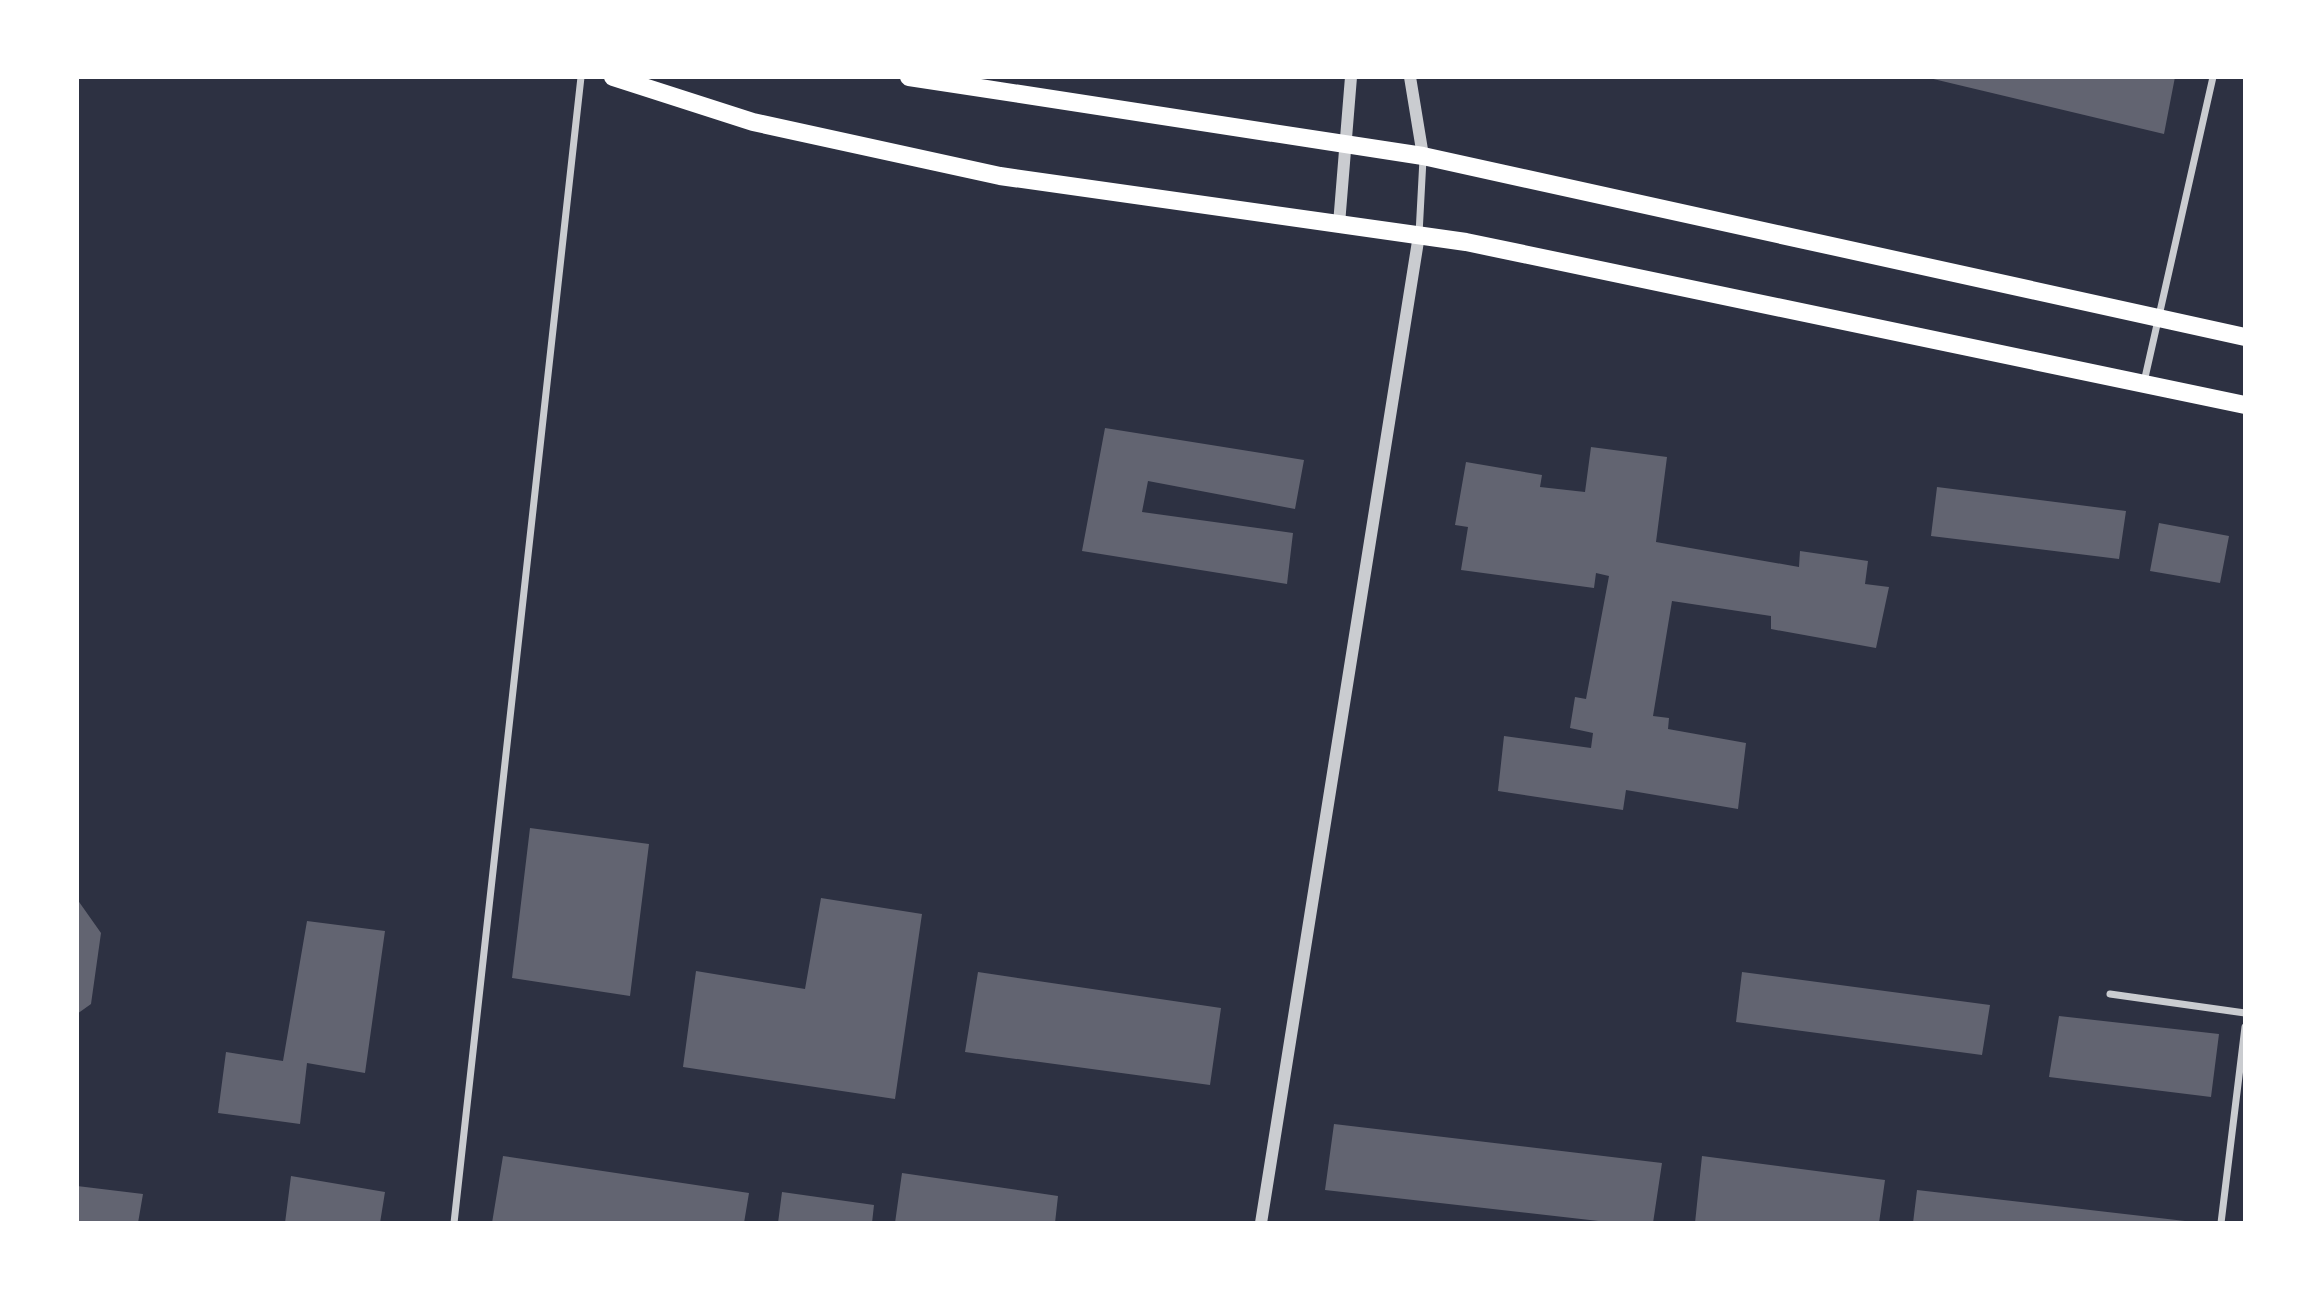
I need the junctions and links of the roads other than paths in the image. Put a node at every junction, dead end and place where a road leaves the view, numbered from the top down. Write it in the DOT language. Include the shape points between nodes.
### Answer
graph roads {
  1 [pos="581,77"];
  2 [pos="613,77"];
  3 [pos="909,77"];
  4 [pos="1351,77"];
  5 [pos="1410,77"];
  6 [pos="2213,77"];
  7 [pos="1346,144"];
  8 [pos="1423,156"];
  9 [pos="1339,223"];
  10 [pos="1419,235"];
  11 [pos="2158,317"];
  12 [pos="2245,337"];
  13 [pos="2144,382"];
  14 [pos="2245,405"];
  15 [pos="2110,995"];
  16 [pos="2245,1013"];
  17 [pos="2245,1027"];
  18 [pos="454,1223"];
  19 [pos="1261,1223"];
  20 [pos="2221,1223"];
  1 -- 18 [label="street"];
  2 -- 9 [label="main road" via="753,122 1000,176"];
  3 -- 7 [label="main road"];
  4 -- 7 [label="street"];
  5 -- 8 [label="street"];
  6 -- 11 [label="street"];
  7 -- 8 [label="main road"];
  7 -- 9 [label="street"];
  8 -- 10 [label="street"];
  8 -- 11 [label="main road"];
  9 -- 10 [label="main road"];
  10 -- 13 [label="main road"];
  10 -- 19 [label="street"];
  11 -- 12 [label="main road"];
  11 -- 13 [label="street"];
  13 -- 14 [label="main road"];
  15 -- 16 [label="street"];
  17 -- 20 [label="street"];
}
